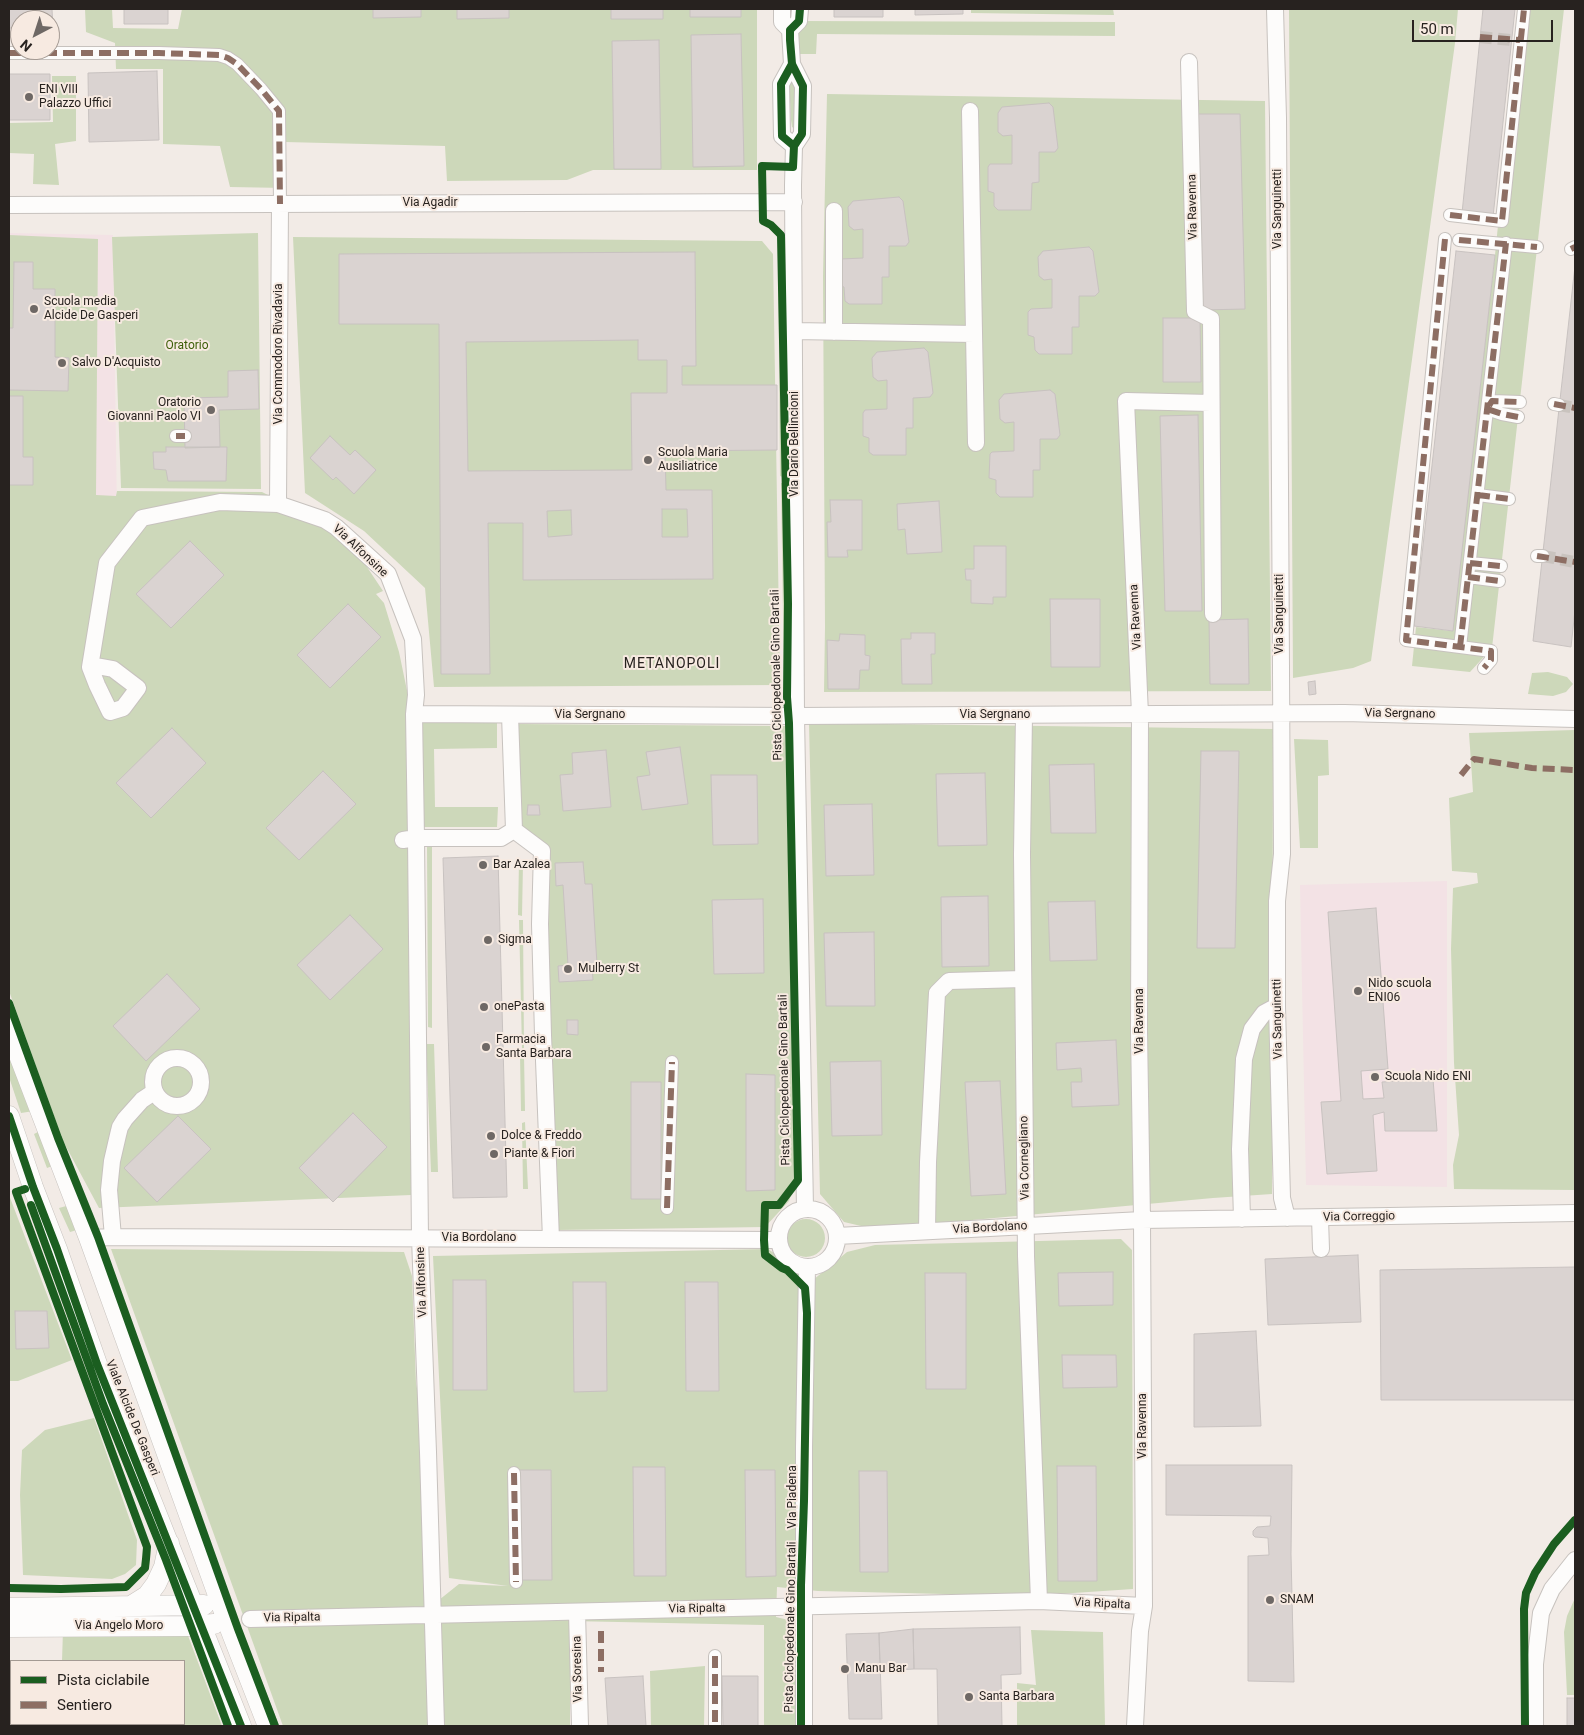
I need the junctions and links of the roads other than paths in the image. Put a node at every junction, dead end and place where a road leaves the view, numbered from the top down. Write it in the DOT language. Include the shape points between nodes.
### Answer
graph roads {
  1 [pos="782,9"];
  2 [pos="800,9"];
  3 [pos="1275,9"];
  4 [pos="1524,9"];
  5 [pos="790,30"];
  6 [pos="9,53"];
  7 [pos="1189,62"];
  8 [pos="970,111"];
  9 [pos="794,202"];
  10 [pos="280,204"];
  11 [pos="9,205"];
  12 [pos="834,211"];
  13 [pos="1450,215"];
  14 [pos="1445,239"];
  15 [pos="1459,240"];
  16 [pos="1506,243"];
  17 [pos="1537,247"];
  18 [pos="794,332"];
  19 [pos="834,332"];
  20 [pos="974,334"];
  21 [pos="1211,402"];
  22 [pos="1520,402"];
  23 [pos="1487,408"];
  24 [pos="1518,417"];
  25 [pos="976,442"];
  26 [pos="1478,495"];
  27 [pos="1509,499"];
  28 [pos="278,504"];
  29 [pos="1470,563"];
  30 [pos="1501,566"];
  31 [pos="1468,577"];
  32 [pos="1499,581"];
  33 [pos="1213,614"];
  34 [pos="1460,647"];
  35 [pos="1492,663"];
  36 [pos="91,665"];
  37 [pos="1281,713"];
  38 [pos="414,714"];
  39 [pos="510,714"];
  40 [pos="1140,714"];
  41 [pos="1024,715"];
  42 [pos="796,716"];
  43 [pos="1575,719"];
  44 [pos="514,830"];
  45 [pos="410,839"];
  46 [pos="1023,980"];
  47 [pos="1277,1006"];
  48 [pos="9,1029"];
  49 [pos="672,1062"];
  50 [pos="154,1092"];
  51 [pos="43,1119"];
  52 [pos="10,1125"];
  53 [pos="667,1208"];
  54 [pos="805,1208"];
  55 [pos="1575,1214"];
  56 [pos="1287,1218"];
  57 [pos="1320,1218"];
  58 [pos="1242,1219"];
  59 [pos="1142,1220"];
  60 [pos="1026,1226"];
  61 [pos="927,1231"];
  62 [pos="113,1236"];
  63 [pos="837,1236"];
  64 [pos="89,1238"];
  65 [pos="420,1238"];
  66 [pos="551,1238"];
  67 [pos="778,1240"];
  68 [pos="57,1249"];
  69 [pos="1321,1249"];
  70 [pos="807,1267"];
  71 [pos="514,1474"];
  72 [pos="169,1543"];
  73 [pos="1575,1560"];
  74 [pos="516,1582"];
  75 [pos="1039,1601"];
  76 [pos="221,1603"];
  77 [pos="131,1606"];
  78 [pos="193,1606"];
  79 [pos="805,1606"];
  80 [pos="1144,1606"];
  81 [pos="9,1608"];
  82 [pos="577,1612"];
  83 [pos="433,1615"];
  84 [pos="250,1619"];
  85 [pos="228,1623"];
  86 [pos="201,1625"];
  87 [pos="9,1627"];
  88 [pos="715,1656"];
  89 [pos="241,1726"];
  90 [pos="268,1726"];
  91 [pos="436,1726"];
  92 [pos="580,1726"];
  93 [pos="716,1726"];
  94 [pos="804,1726"];
  95 [pos="1135,1726"];
  96 [pos="1535,1726"];
  1 -- 5 [label="street" via="782,22"];
  2 -- 5 [label="street" via="799,21"];
  3 -- 37 [label="street, Via Sanguinetti"];
  4 -- 13 [label="street" via="1516,40 1502,221"];
  5 -- 9 [label="street" via="792,64 781,84 782,136 794,146"];
  6 -- 10 [label="street" via="159,53 228,58 262,89 279,111"];
  7 -- 21 [label="street, Via Ravenna" via="1195,311 1211,319"];
  8 -- 20 [label="street"];
  9 -- 10 [label="street, Via Agadir"];
  9 -- 18 [label="street, Via Dario Bellincioni"];
  10 -- 11 [label="street, Via Agadir"];
  10 -- 28 [label="street, Via Commodoro Rivadavia"];
  12 -- 19 [label="street"];
  14 -- 34 [label="street" via="1406,640"];
  15 -- 16 [label="street"];
  16 -- 17 [label="street"];
  16 -- 23 [label="street"];
  18 -- 19 [label="street"];
  18 -- 42 [label="street, Via Dario Bellincioni"];
  19 -- 20 [label="street"];
  20 -- 25 [label="street"];
  21 -- 33 [label="street, Via Ravenna"];
  21 -- 40 [label="street, Via Ravenna" via="1126,401"];
  22 -- 23 [label="street" via="1492,401"];
  23 -- 24 [label="street"];
  23 -- 26 [label="street"];
  26 -- 27 [label="street"];
  26 -- 29 [label="street"];
  28 -- 36 [label="street, Via Alfonsine" via="220,502 142,518 107,563"];
  28 -- 38 [label="street, Via Alfonsine" via="336,527 388,574 413,639"];
  29 -- 30 [label="street"];
  29 -- 31 [label="street"];
  31 -- 32 [label="street"];
  31 -- 34 [label="street"];
  34 -- 35 [label="street" via="1491,651"];
  37 -- 40 [label="street, Via Sergnano"];
  37 -- 43 [label="street, Via Sergnano"];
  37 -- 47 [label="street, Via Sanguinetti" via="1282,854 1277,901"];
  38 -- 39 [label="street, Via Sergnano"];
  38 -- 45 [label="street, Via Alfonsine"];
  39 -- 42 [label="street, Via Sergnano"];
  39 -- 44 [label="street"];
  40 -- 41 [label="street, Via Sergnano"];
  40 -- 59 [label="street, Via Ravenna"];
  41 -- 42 [label="street, Via Sergnano"];
  41 -- 46 [label="street, Via Cornegliano"];
  42 -- 54 [label="street"];
  44 -- 45 [label="street" via="502,838"];
  44 -- 66 [label="street" via="542,851 540,924"];
  45 -- 65 [label="street, Via Alfonsine"];
  46 -- 60 [label="street, Via Cornegliano"];
  46 -- 61 [label="street" via="949,981 937,993"];
  47 -- 56 [label="street, Via Sanguinetti" via="1282,1198"];
  47 -- 58 [label="street" via="1264,1013 1252,1029 1244,1059 1240,1149"];
  48 -- 51 [label="street, Viale Alcide De Gasperi"];
  49 -- 53 [label="street"];
  50 -- 62 [label="street" via="142,1100 120,1127 109,1190"];
  51 -- 52 [label="street"];
  51 -- 64 [label="street, Viale Alcide De Gasperi"];
  52 -- 68 [label="street, Viale Alcide De Gasperi"];
  54 -- 63 [label="street" via="819,1210 826,1215"];
  54 -- 67 [label="street" via="785,1218"];
  55 -- 57 [label="street, Via Correggio"];
  56 -- 57 [label="street, Via Correggio"];
  56 -- 58 [label="street, Via Correggio"];
  57 -- 69 [label="street"];
  58 -- 59 [label="street, Via Correggio"];
  59 -- 60 [label="street, Via Bordolano"];
  59 -- 80 [label="street, Via Ravenna"];
  60 -- 61 [label="street, Via Bordolano"];
  60 -- 75 [label="street, Via Cornegliano"];
  61 -- 63 [label="street, Via Bordolano"];
  62 -- 64 [label="street, Via Bordolano"];
  62 -- 65 [label="street, Via Bordolano"];
  63 -- 70 [label="street" via="829,1258"];
  64 -- 68 [label="street"];
  64 -- 76 [label="street, Viale Alcide De Gasperi"];
  65 -- 66 [label="street, Via Bordolano"];
  65 -- 83 [label="street, Via Alfonsine"];
  66 -- 67 [label="street, Via Bordolano"];
  67 -- 70 [label="street" via="784,1255 792,1263"];
  68 -- 72 [label="street, Viale Alcide De Gasperi" via="98,1364"];
  70 -- 79 [label="street, Via Piadena"];
  71 -- 74 [label="street"];
  72 -- 77 [label="street, Via Angelo Moro" via="156,1584 147,1596"];
  72 -- 78 [label="street, Viale Alcide De Gasperi"];
  73 -- 96 [label="street" via="1552,1589 1541,1613 1535,1664"];
  75 -- 79 [label="street, Via Ripalta"];
  75 -- 80 [label="street, Via Ripalta"];
  76 -- 78 [label="street, Via Angelo Moro"];
  76 -- 85 [label="street, Viale Alcide De Gasperi"];
  77 -- 78 [label="street, Via Angelo Moro"];
  77 -- 81 [label="street, Via Angelo Moro"];
  78 -- 86 [label="street, Viale Alcide De Gasperi"];
  79 -- 82 [label="street, Via Ripalta"];
  79 -- 94 [label="street, Via Piadena"];
  80 -- 95 [label="street, Via Ravenna"];
  82 -- 83 [label="street, Via Ripalta"];
  82 -- 92 [label="street, Via Soresina"];
  83 -- 84 [label="street, Via Ripalta"];
  83 -- 91 [label="street, Via Alfonsine"];
  85 -- 86 [label="street, Via Angelo Moro"];
  85 -- 90 [label="street, Viale Alcide De Gasperi"];
  86 -- 87 [label="street, Via Angelo Moro"];
  86 -- 89 [label="street, Viale Alcide De Gasperi"];
  88 -- 93 [label="street"];
}
